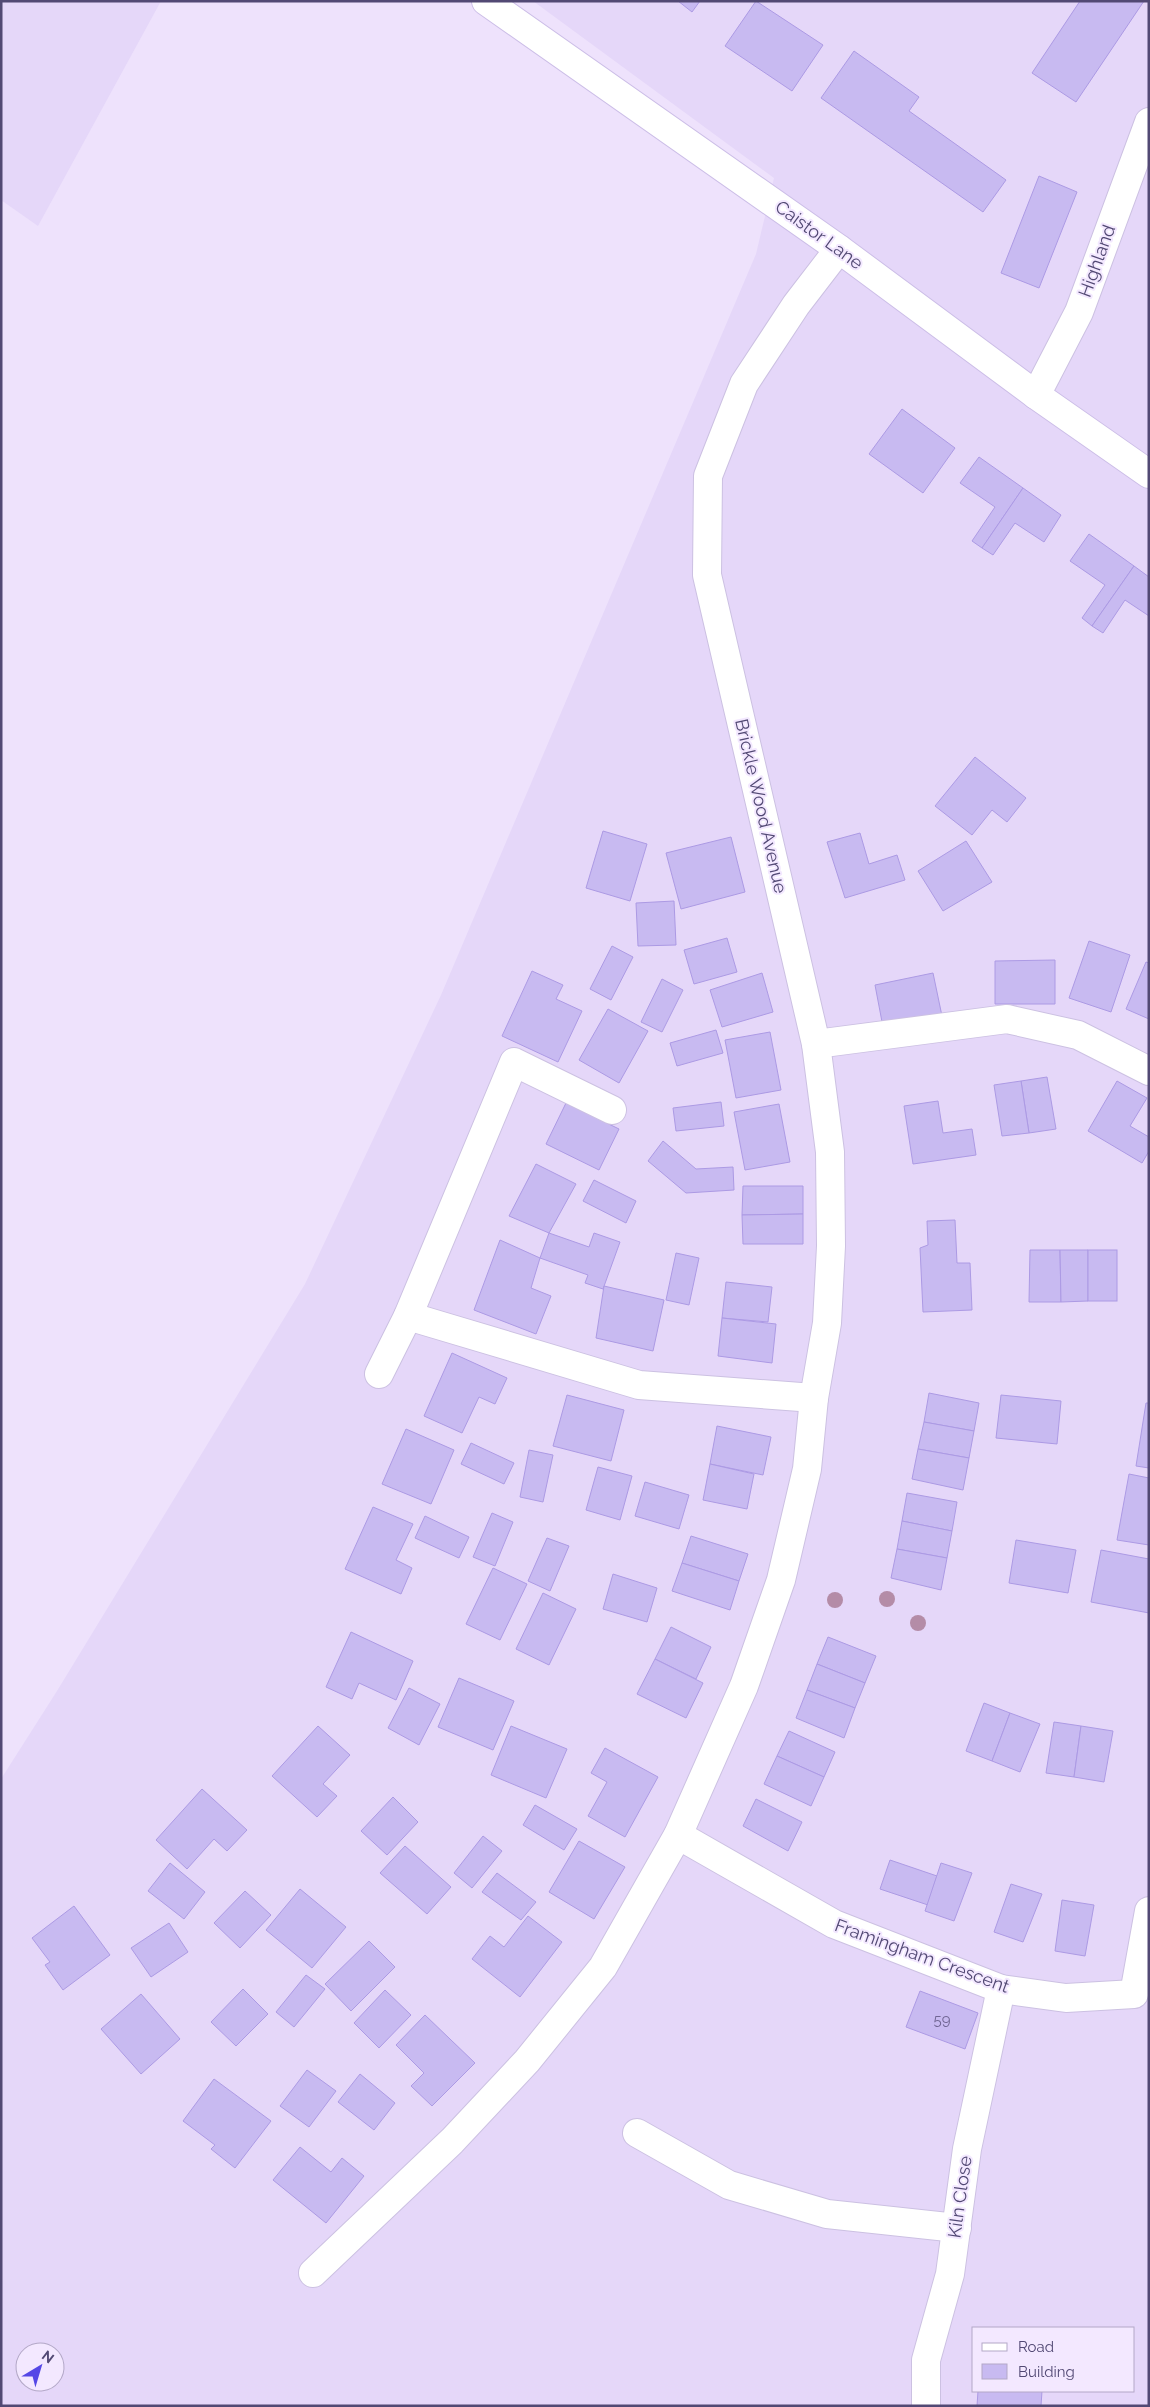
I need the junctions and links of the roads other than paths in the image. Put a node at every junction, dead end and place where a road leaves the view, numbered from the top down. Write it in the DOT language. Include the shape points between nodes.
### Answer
graph roads {
  1 [pos="486,1"];
  2 [pos="1149,122"];
  3 [pos="839,249"];
  4 [pos="1036,395"];
  5 [pos="1149,474"];
  6 [pos="816,1044"];
  7 [pos="1149,1071"];
  8 [pos="612,1110"];
  9 [pos="408,1316"];
  10 [pos="379,1374"];
  11 [pos="814,1398"];
  12 [pos="678,1835"];
  13 [pos="1149,1911"];
  14 [pos="1001,1988"];
  15 [pos="637,2133"];
  16 [pos="956,2228"];
  17 [pos="313,2273"];
  18 [pos="926,2406"];
  1 -- 3 [label="street, Caistor Lane"];
  2 -- 4 [label="street, Highland" via="1079,312"];
  3 -- 4 [label="street, Caistor Lane"];
  3 -- 6 [label="street, Brickle Wood Avenue" via="796,305 744,384 708,476 707,575"];
  4 -- 5 [label="street, Caistor Lane"];
  6 -- 7 [label="street" via="1007,1019 1078,1036"];
  6 -- 11 [label="street, Brickle Wood Avenue" via="830,1152 831,1246 827,1323"];
  8 -- 9 [label="street" via="514,1062"];
  9 -- 10 [label="street"];
  9 -- 11 [label="street" via="639,1385"];
  11 -- 12 [label="street, Brickle Wood Avenue" via="807,1469 781,1580 744,1686"];
  12 -- 14 [label="street, Framingham Crescent" via="834,1924"];
  12 -- 17 [label="street, Brickle Wood Avenue" via="603,1966 527,2060 452,2141"];
  13 -- 14 [label="street, Framingham Crescent" via="1134,1994 1066,1998"];
  14 -- 16 [label="street, Kiln Close" via="967,2149"];
  15 -- 16 [label="street" via="729,2185 827,2214"];
  16 -- 18 [label="street, Kiln Close" via="950,2274 926,2360"];
}
